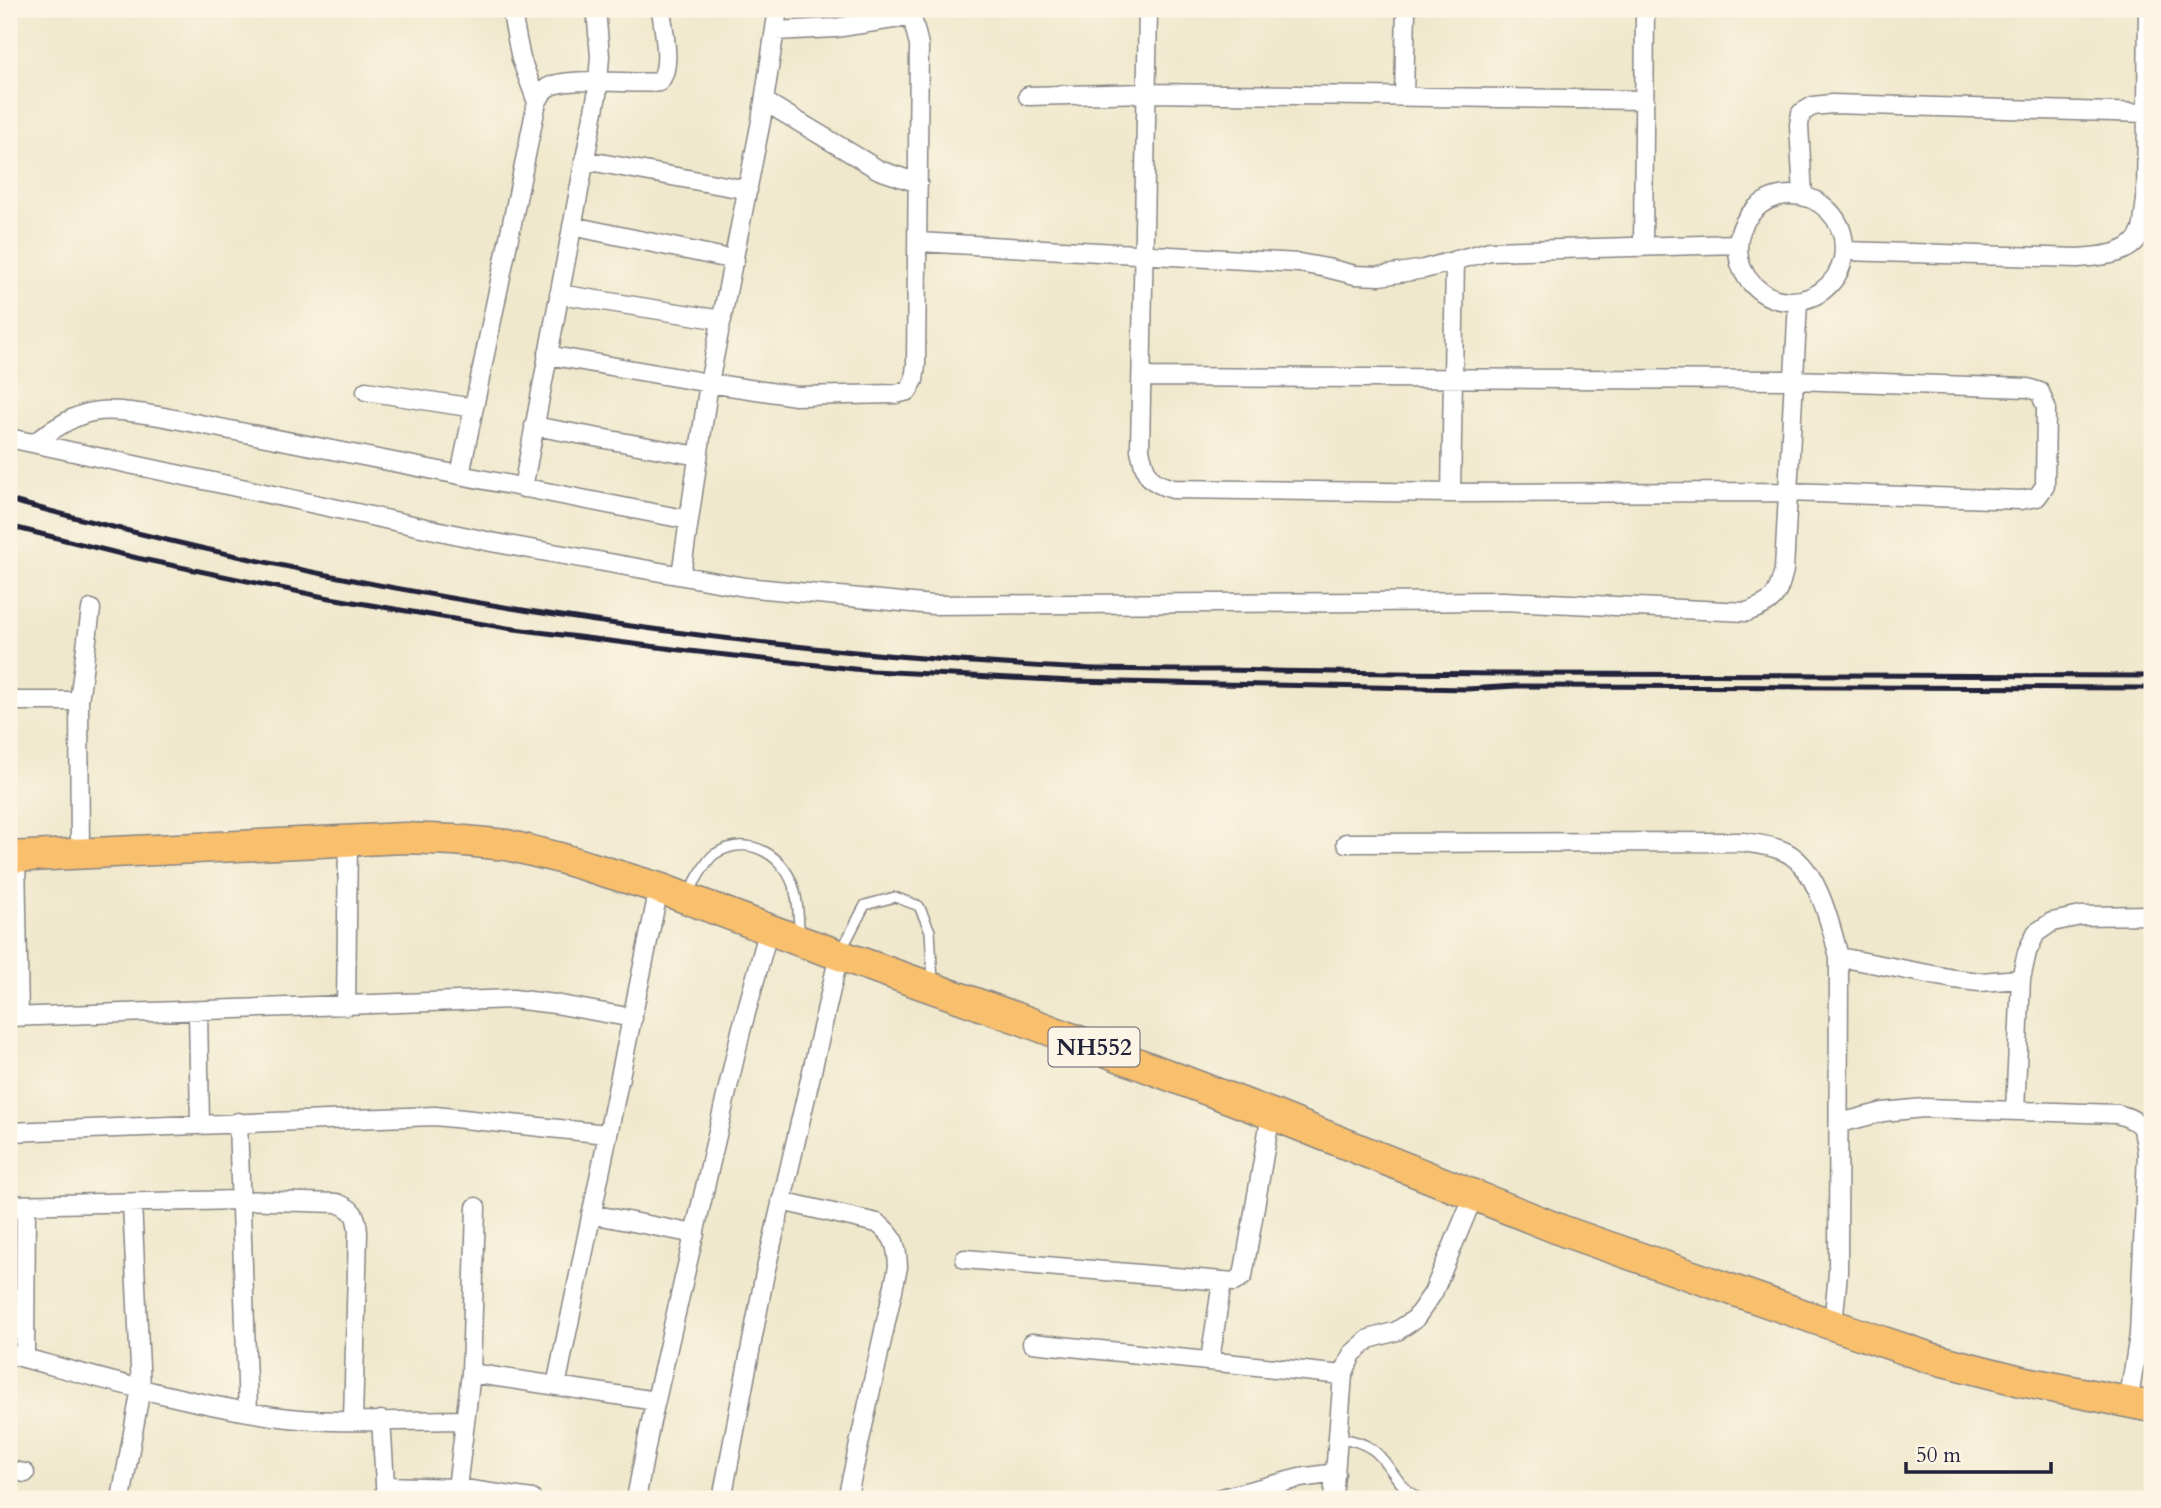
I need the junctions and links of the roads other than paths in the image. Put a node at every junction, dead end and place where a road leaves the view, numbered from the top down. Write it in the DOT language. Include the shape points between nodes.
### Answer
graph roads {
  1 [pos="511,9"];
  2 [pos="596,9"];
  3 [pos="661,9"];
  4 [pos="778,9"];
  5 [pos="1148,9"];
  6 [pos="1406,9"];
  7 [pos="1645,9"];
  8 [pos="2148,9"];
  9 [pos="911,13"];
  10 [pos="775,31"];
  11 [pos="598,81"];
  12 [pos="1147,93"];
  13 [pos="1028,96"];
  14 [pos="1404,96"];
  15 [pos="1645,100"];
  16 [pos="764,101"];
  17 [pos="537,102"];
  18 [pos="2147,113"];
  19 [pos="584,160"];
  20 [pos="918,183"];
  21 [pos="748,190"];
  22 [pos="1803,195"];
  23 [pos="572,226"];
  24 [pos="918,242"];
  25 [pos="1738,244"];
  26 [pos="1643,247"];
  27 [pos="1845,250"];
  28 [pos="1144,255"];
  29 [pos="735,260"];
  30 [pos="1455,260"];
  31 [pos="559,295"];
  32 [pos="1798,301"];
  33 [pos="722,320"];
  34 [pos="547,355"];
  35 [pos="1142,377"];
  36 [pos="1452,378"];
  37 [pos="1794,380"];
  38 [pos="709,383"];
  39 [pos="366,391"];
  40 [pos="474,408"];
  41 [pos="534,426"];
  42 [pos="9,438"];
  43 [pos="34,443"];
  44 [pos="698,456"];
  45 [pos="460,475"];
  46 [pos="523,488"];
  47 [pos="1788,492"];
  48 [pos="1451,493"];
  49 [pos="689,520"];
  50 [pos="681,575"];
  51 [pos="91,609"];
  52 [pos="9,701"];
  53 [pos="79,701"];
  54 [pos="348,839"];
  55 [pos="1346,843"];
  56 [pos="80,852"];
  57 [pos="12,857"];
  58 [pos="672,893"];
  59 [pos="2152,915"];
  60 [pos="769,929"];
  61 [pos="800,942"];
  62 [pos="839,955"];
  63 [pos="1839,957"];
  64 [pos="2021,979"];
  65 [pos="933,988"];
  66 [pos="346,1006"];
  67 [pos="198,1011"];
  68 [pos="14,1017"];
  69 [pos="633,1018"];
  70 [pos="2015,1111"];
  71 [pos="1271,1114"];
  72 [pos="238,1122"];
  73 [pos="200,1124"];
  74 [pos="1840,1124"];
  75 [pos="9,1132"];
  76 [pos="607,1134"];
  77 [pos="1474,1195"];
  78 [pos="241,1200"];
  79 [pos="781,1201"];
  80 [pos="132,1203"];
  81 [pos="18,1205"];
  82 [pos="476,1207"];
  83 [pos="591,1214"];
  84 [pos="695,1234"];
  85 [pos="965,1259"];
  86 [pos="1222,1282"];
  87 [pos="1833,1325"];
  88 [pos="1031,1343"];
  89 [pos="17,1356"];
  90 [pos="1210,1360"];
  91 [pos="471,1373"];
  92 [pos="1343,1374"];
  93 [pos="556,1386"];
  94 [pos="141,1388"];
  95 [pos="656,1401"];
  96 [pos="2140,1405"];
  97 [pos="248,1412"];
  98 [pos="353,1420"];
  99 [pos="381,1420"];
  100 [pos="464,1420"];
  101 [pos="1339,1438"];
  102 [pos="1336,1473"];
  103 [pos="457,1488"];
  104 [pos="385,1493"];
  105 [pos="121,1499"];
  106 [pos="530,1499"];
  107 [pos="636,1499"];
  108 [pos="722,1499"];
  109 [pos="847,1499"];
  110 [pos="1218,1499"];
  111 [pos="1333,1499"];
  112 [pos="1419,1499"];
  1 -- 17 [label="street" via="521,59"];
  2 -- 11 [label="street"];
  3 -- 11 [label="street" via="667,64 659,82"];
  4 -- 10 [label="street"];
  5 -- 12 [label="street"];
  6 -- 14 [label="street"];
  7 -- 15 [label="street"];
  8 -- 18 [label="street"];
  9 -- 10 [label="street" via="835,28"];
  9 -- 20 [label="street" via="919,45"];
  10 -- 16 [label="street"];
  11 -- 17 [label="street" via="546,88"];
  11 -- 19 [label="street"];
  12 -- 13 [label="street"];
  12 -- 14 [label="street"];
  12 -- 28 [label="street"];
  14 -- 15 [label="street"];
  15 -- 26 [label="street"];
  16 -- 20 [label="street" via="878,170"];
  16 -- 21 [label="street"];
  17 -- 40 [label="street"];
  18 -- 22 [label="street" via="1813,106 1801,113 1799,125"];
  18 -- 27 [label="street" via="2146,201 2141,231 2131,246 2108,256 2078,258"];
  19 -- 21 [label="street"];
  19 -- 23 [label="street"];
  20 -- 24 [label="street"];
  21 -- 29 [label="street"];
  22 -- 25 [label="street" via="1785,194 1752,211"];
  22 -- 27 [label="street" via="1834,215"];
  23 -- 29 [label="street"];
  23 -- 31 [label="street"];
  24 -- 28 [label="street"];
  24 -- 38 [label="street" via="916,365 908,391 796,396"];
  25 -- 26 [label="street"];
  25 -- 32 [label="street" via="1739,260 1755,287 1783,301"];
  26 -- 30 [label="street" via="1490,251"];
  27 -- 32 [label="street" via="1841,269 1831,284 1816,296"];
  28 -- 30 [label="street" via="1299,263 1380,276"];
  28 -- 35 [label="street"];
  29 -- 33 [label="street"];
  30 -- 36 [label="street"];
  31 -- 33 [label="street"];
  31 -- 34 [label="street"];
  32 -- 37 [label="street"];
  33 -- 38 [label="street"];
  34 -- 38 [label="street"];
  34 -- 41 [label="street"];
  35 -- 36 [label="street"];
  35 -- 48 [label="street" via="1140,450 1145,471 1155,484 1173,489"];
  36 -- 37 [label="street"];
  36 -- 48 [label="street"];
  37 -- 47 [label="street"];
  37 -- 47 [label="street" via="2040,392 2046,407 2045,486 2037,498 2021,499"];
  38 -- 44 [label="street"];
  39 -- 40 [label="street"];
  40 -- 45 [label="street"];
  41 -- 44 [label="street"];
  41 -- 46 [label="street"];
  42 -- 43 [label="street"];
  43 -- 45 [label="street" via="88,411 114,409"];
  43 -- 50 [label="street" via="491,542"];
  44 -- 49 [label="street"];
  45 -- 46 [label="street"];
  46 -- 49 [label="street"];
  47 -- 48 [label="street"];
  47 -- 50 [label="street" via="1778,592 1768,604 1747,612 1503,600 933,605 745,587"];
  49 -- 50 [label="street"];
  51 -- 53 [label="street"];
  52 -- 53 [label="street"];
  53 -- 56 [label="street"];
  54 -- 56 [label="highway, NH552"];
  54 -- 58 [label="highway, NH552" via="507,845"];
  54 -- 66 [label="street"];
  55 -- 63 [label="street" via="1743,842 1782,850 1811,876"];
  56 -- 57 [label="highway, NH552"];
  57 -- 68 [label="street"];
  58 -- 60 [label="highway, NH552"];
  58 -- 61 [label="lane" via="713,854 739,846 759,847 782,865 795,891"];
  58 -- 69 [label="street"];
  59 -- 64 [label="street" via="2081,916 2052,922 2036,933"];
  60 -- 61 [label="highway, NH552"];
  60 -- 84 [label="street"];
  61 -- 62 [label="highway, NH552"];
  62 -- 65 [label="highway, NH552"];
  62 -- 65 [label="lane" via="865,905 895,897 919,906 930,930"];
  62 -- 79 [label="street"];
  63 -- 64 [label="street" via="1954,979"];
  63 -- 74 [label="street"];
  64 -- 70 [label="street"];
  65 -- 71 [label="highway, NH552"];
  66 -- 67 [label="street"];
  66 -- 69 [label="street" via="513,999"];
  67 -- 68 [label="street"];
  67 -- 73 [label="street"];
  69 -- 76 [label="street"];
  70 -- 74 [label="street" via="1924,1108 1883,1112"];
  70 -- 96 [label="street" via="2117,1114 2134,1119 2145,1132"];
  71 -- 77 [label="highway, NH552"];
  71 -- 86 [label="street" via="1242,1276"];
  72 -- 73 [label="street"];
  72 -- 76 [label="street" via="435,1116"];
  72 -- 78 [label="street"];
  73 -- 75 [label="street"];
  74 -- 87 [label="street"];
  76 -- 83 [label="street"];
  77 -- 87 [label="highway, NH552"];
  77 -- 92 [label="street" via="1433,1293 1415,1319 1369,1339 1352,1354"];
  78 -- 80 [label="street"];
  78 -- 97 [label="street"];
  78 -- 98 [label="street" via="337,1203 351,1208 357,1218"];
  79 -- 108 [label="street"];
  79 -- 109 [label="street" via="877,1223 897,1244 898,1267"];
  80 -- 81 [label="street"];
  80 -- 94 [label="street"];
  81 -- 89 [label="street"];
  82 -- 91 [label="street"];
  83 -- 84 [label="street"];
  83 -- 93 [label="street"];
  84 -- 95 [label="street"];
  85 -- 86 [label="street"];
  86 -- 90 [label="street"];
  87 -- 96 [label="highway, NH552" via="1931,1358"];
  88 -- 90 [label="street"];
  89 -- 94 [label="street"];
  90 -- 92 [label="street"];
  91 -- 93 [label="street"];
  91 -- 100 [label="street"];
  92 -- 101 [label="street"];
  93 -- 95 [label="street"];
  94 -- 97 [label="street"];
  94 -- 105 [label="street"];
  95 -- 107 [label="street"];
  97 -- 98 [label="street"];
  98 -- 99 [label="street"];
  99 -- 100 [label="street"];
  99 -- 104 [label="street"];
  100 -- 103 [label="street"];
  101 -- 102 [label="street"];
  101 -- 112 [label="lane" via="1357,1440 1376,1451"];
  102 -- 110 [label="street"];
  102 -- 111 [label="street"];
  103 -- 104 [label="street"];
  103 -- 106 [label="street"];
}
